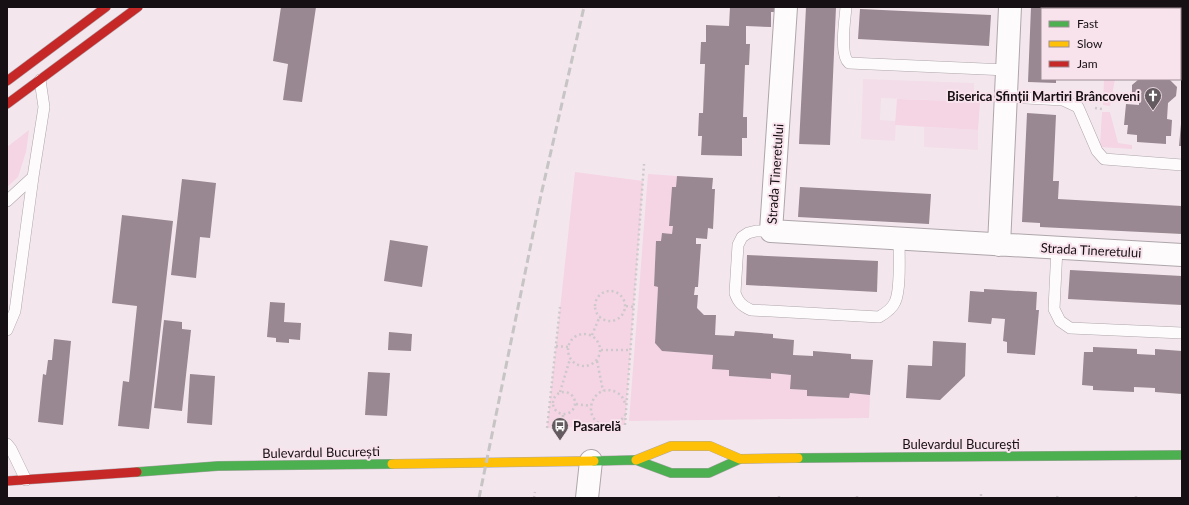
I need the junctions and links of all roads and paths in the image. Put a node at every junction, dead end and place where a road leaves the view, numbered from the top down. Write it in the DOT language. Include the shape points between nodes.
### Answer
graph roads {
  1 [pos="106,7"];
  2 [pos="138,7"];
  3 [pos="786,7"];
  4 [pos="846,7"];
  5 [pos="1010,7"];
  6 [pos="1094,7"];
  7 [pos="1106,8"];
  8 [pos="1007,70"];
  9 [pos="40,80"];
  10 [pos="7,81"];
  11 [pos="1006,97"];
  12 [pos="7,104"];
  13 [pos="644,164"];
  14 [pos="1182,165"];
  15 [pos="33,178"];
  16 [pos="7,201"];
  17 [pos="770,231"];
  18 [pos="899,239"];
  19 [pos="1000,245"];
  20 [pos="1057,248"];
  21 [pos="1182,255"];
  22 [pos="626,306"];
  23 [pos="634,306"];
  24 [pos="560,307"];
  25 [pos="600,316"];
  26 [pos="7,330"];
  27 [pos="1182,333"];
  28 [pos="592,335"];
  29 [pos="556,346"];
  30 [pos="568,346"];
  31 [pos="601,350"];
  32 [pos="630,350"];
  33 [pos="571,358"];
  34 [pos="597,361"];
  35 [pos="603,391"];
  36 [pos="560,392"];
  37 [pos="576,404"];
  38 [pos="590,406"];
  39 [pos="626,407"];
  40 [pos="626,413"];
  41 [pos="563,414"];
  42 [pos="625,425"];
  43 [pos="608,426"];
  44 [pos="614,426"];
  45 [pos="563,427"];
  46 [pos="547,428"];
  47 [pos="7,444"];
  48 [pos="1182,455"];
  49 [pos="740,459"];
  50 [pos="636,460"];
  51 [pos="591,461"];
  52 [pos="26,480"];
  53 [pos="7,481"];
  54 [pos="535,492"];
  55 [pos="981,494"];
  56 [pos="1058,494"];
  57 [pos="1136,494"];
  58 [pos="534,498"];
  59 [pos="587,498"];
  60 [pos="981,498"];
  61 [pos="1057,498"];
  62 [pos="1136,498"];
  1 -- 10 [label="main road"];
  2 -- 9 [label="main road"];
  3 -- 17 [label="street, Strada Tineretului"];
  4 -- 8 [label="lane" via="844,51 849,63"];
  5 -- 8 [label="street"];
  6 -- 7 [label="street"];
  8 -- 11 [label="street"];
  9 -- 12 [label="main road"];
  9 -- 15 [label="lane" via="44,107"];
  11 -- 14 [label="lane" via="1064,100 1074,104 1078,107 1097,151 1104,159"];
  11 -- 19 [label="street"];
  13 -- 23 [label="path"];
  15 -- 16 [label="lane"];
  15 -- 26 [label="lane" via="15,311"];
  17 -- 18 [label="street, Strada Tineretului"];
  17 -- 18 [label="lane" via="748,233 742,237 738,245 735,293 744,307 751,310 879,317 888,312 895,302 898,291"];
  18 -- 19 [label="street, Strada Tineretului"];
  19 -- 20 [label="street, Strada Tineretului"];
  20 -- 21 [label="street, Strada Tineretului"];
  20 -- 27 [label="lane" via="1054,309 1060,321 1070,328"];
  22 -- 23 [label="path"];
  22 -- 25 [label="path" via="616,320 604,320"];
  22 -- 25 [label="path" via="621,295 610,290 604,291 595,305"];
  23 -- 32 [label="path"];
  24 -- 29 [label="path"];
  25 -- 28 [label="path"];
  28 -- 30 [label="path" via="586,333 574,336"];
  28 -- 31 [label="path" via="600,344"];
  29 -- 30 [label="path"];
  29 -- 46 [label="path"];
  30 -- 33 [label="path"];
  31 -- 32 [label="path"];
  31 -- 34 [label="path"];
  32 -- 39 [label="path"];
  33 -- 34 [label="path" via="574,363 585,366"];
  33 -- 36 [label="path"];
  34 -- 35 [label="path"];
  35 -- 38 [label="path" via="596,396"];
  35 -- 39 [label="path" via="612,390 617,393"];
  36 -- 37 [label="path" via="571,394"];
  36 -- 41 [label="path" via="553,402 558,412"];
  37 -- 38 [label="path"];
  37 -- 41 [label="path" via="569,413"];
  38 -- 43 [label="path" via="597,422"];
  39 -- 40 [label="path"];
  40 -- 42 [label="path"];
  40 -- 44 [label="path"];
  41 -- 45 [label="path"];
  47 -- 52 [label="lane"];
  48 -- 49 [label="main road, Bulevardul București"];
  49 -- 50 [label="main road, Bulevardul București" via="709,473 671,473"];
  49 -- 50 [label="main road, Bulevardul București" via="710,446 671,446"];
  50 -- 51 [label="main road, Bulevardul București"];
  51 -- 52 [label="main road, Bulevardul București" via="218,466"];
  51 -- 59 [label="street"];
  52 -- 53 [label="main road, Bulevardul București"];
  54 -- 58 [label="path"];
  55 -- 60 [label="path"];
  56 -- 61 [label="path"];
  57 -- 62 [label="path"];
}
